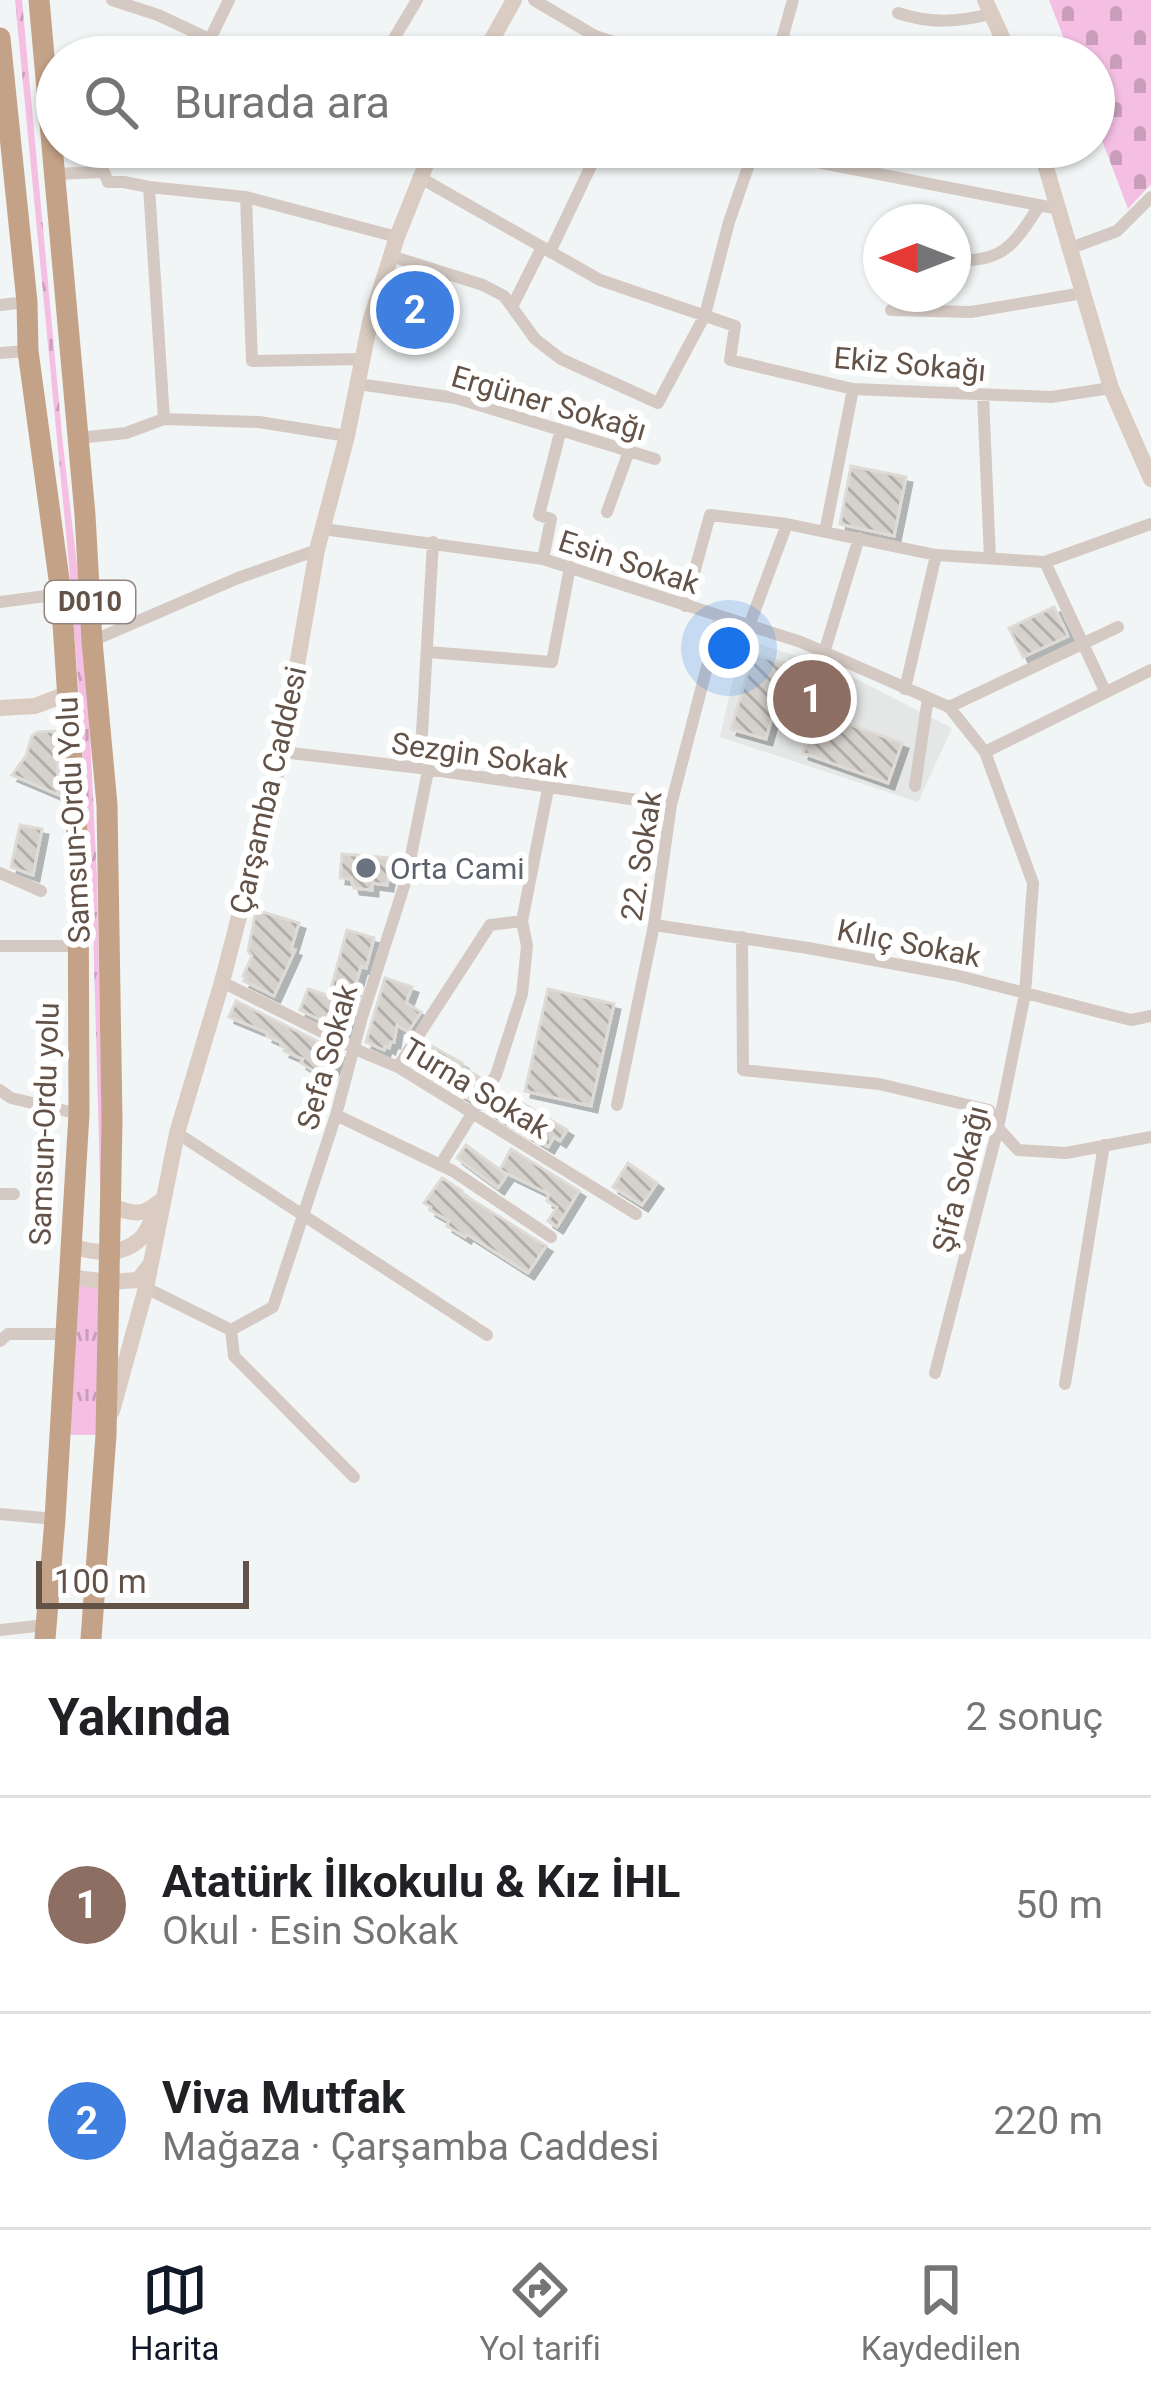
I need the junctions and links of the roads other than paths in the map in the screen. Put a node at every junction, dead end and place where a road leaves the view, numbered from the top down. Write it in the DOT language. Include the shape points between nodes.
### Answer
graph roads {
  1 [pos="39,0"];
  2 [pos="112,0"];
  3 [pos="164,0"];
  4 [pos="229,0"];
  5 [pos="417,0"];
  6 [pos="514,0"];
  7 [pos="534,0"];
  8 [pos="793,0"];
  9 [pos="988,7"];
  10 [pos="898,13"];
  11 [pos="158,15"];
  12 [pos="42,36"];
  13 [pos="204,36"];
  14 [pos="211,36"];
  15 [pos="396,36"];
  16 [pos="494,36"];
  17 [pos="596,36"];
  18 [pos="783,36"];
  19 [pos="1001,36"];
  20 [pos="0,38"];
  21 [pos="3,90"];
  22 [pos="53,168"];
  23 [pos="423,168"];
  24 [pos="590,168"];
  25 [pos="748,168"];
  26 [pos="853,168"];
  27 [pos="1046,168"];
  28 [pos="54,174"];
  29 [pos="419,177"];
  30 [pos="149,187"];
  31 [pos="246,197"];
  32 [pos="1151,197"];
  33 [pos="1039,206"];
  34 [pos="1059,209"];
  35 [pos="9,224"];
  36 [pos="397,237"];
  37 [pos="546,249"];
  38 [pos="1068,249"];
  39 [pos="391,256"];
  40 [pos="971,262"];
  41 [pos="1082,293"];
  42 [pos="27,302"];
  43 [pos="0,305"];
  44 [pos="512,307"];
  45 [pos="944,312"];
  46 [pos="705,315"];
  47 [pos="28,351"];
  48 [pos="0,353"];
  49 [pos="362,359"];
  50 [pos="358,383"];
  51 [pos="1112,388"];
  52 [pos="853,389"];
  53 [pos="983,394"];
  54 [pos="164,418"];
  55 [pos="561,428"];
  56 [pos="346,436"];
  57 [pos="78,438"];
  58 [pos="629,451"];
  59 [pos="655,459"];
  60 [pos="1151,479"];
  61 [pos="607,512"];
  62 [pos="787,524"];
  63 [pos="1151,524"];
  64 [pos="323,529"];
  65 [pos="825,532"];
  66 [pos="859,538"];
  67 [pos="433,542"];
  68 [pos="317,550"];
  69 [pos="936,555"];
  70 [pos="990,558"];
  71 [pos="543,559"];
  72 [pos="1046,562"];
  73 [pos="570,567"];
  74 [pos="61,594"];
  75 [pos="0,602"];
  76 [pos="685,606"];
  77 [pos="720,616"];
  78 [pos="749,626"];
  79 [pos="1118,627"];
  80 [pos="92,641"];
  81 [pos="1082,644"];
  82 [pos="428,652"];
  83 [pos="824,652"];
  84 [pos="1151,670"];
  85 [pos="904,689"];
  86 [pos="1105,692"];
  87 [pos="69,693"];
  88 [pos="928,698"];
  89 [pos="949,707"];
  90 [pos="3,711"];
  91 [pos="282,752"];
  92 [pos="985,752"];
  93 [pos="424,770"];
  94 [pos="915,786"];
  95 [pos="548,789"];
  96 [pos="671,805"];
  97 [pos="0,873"];
  98 [pos="41,891"];
  99 [pos="522,921"];
  100 [pos="654,925"];
  101 [pos="742,937"];
  102 [pos="0,946"];
  103 [pos="77,946"];
  104 [pos="222,982"];
  105 [pos="1025,994"];
  106 [pos="1151,1016"];
  107 [pos="353,1046"];
  108 [pos="398,1067"];
  109 [pos="0,1090"];
  110 [pos="617,1105"];
  111 [pos="472,1111"];
  112 [pos="79,1114"];
  113 [pos="336,1114"];
  114 [pos="998,1128"];
  115 [pos="177,1132"];
  116 [pos="1151,1138"];
  117 [pos="1104,1145"];
  118 [pos="441,1164"];
  119 [pos="165,1198"];
  120 [pos="110,1206"];
  121 [pos="304,1213"];
  122 [pos="636,1214"];
  123 [pos="551,1237"];
  124 [pos="71,1246"];
  125 [pos="109,1253"];
  126 [pos="151,1264"];
  127 [pos="69,1277"];
  128 [pos="108,1282"];
  129 [pos="146,1288"];
  130 [pos="231,1330"];
  131 [pos="64,1334"];
  132 [pos="487,1334"];
  133 [pos="0,1341"];
  134 [pos="935,1373"];
  135 [pos="1065,1384"];
  136 [pos="106,1435"];
  137 [pos="354,1477"];
  138 [pos="0,1514"];
  139 [pos="55,1519"];
  140 [pos="0,1630"];
  141 [pos="45,1632"];
  142 [pos="91,1639"];
  1 -- 12 [label="highway, Samsun-Ordu Yolu / D010"];
  2 -- 11 [label="street"];
  3 -- 11 [label="street"];
  4 -- 14 [label="street"];
  5 -- 15 [label="street"];
  6 -- 16 [label="main road"];
  7 -- 17 [label="street"];
  8 -- 18 [label="street"];
  9 -- 10 [label="street" via="963,21"];
  9 -- 19 [label="main road"];
  11 -- 13 [label="street"];
  20 -- 21 [label="highway, Samsun-Ordu yolu / D010"];
  21 -- 35 [label="highway, Samsun-Ordu yolu / D010"];
  22 -- 28 [label="highway, Samsun-Ordu Yolu / D010"];
  23 -- 29 [label="main road, Çarşamba Caddesi"];
  24 -- 37 [label="street"];
  25 -- 46 [label="street"];
  26 -- 33 [label="street"];
  27 -- 34 [label="main road"];
  28 -- 30 [label="street" via="104,172 108,182"];
  28 -- 57 [label="highway, Samsun-Ordu Yolu / D010"];
  29 -- 36 [label="main road, Çarşamba Caddesi"];
  29 -- 37 [label="street"];
  30 -- 31 [label="street"];
  30 -- 54 [label="street"];
  31 -- 36 [label="street"];
  31 -- 49 [label="street" via="252,361"];
  32 -- 38 [label="street" via="1117,231"];
  33 -- 34 [label="street"];
  33 -- 40 [label="street" via="998,256"];
  34 -- 38 [label="main road"];
  35 -- 42 [label="highway, Samsun-Ordu yolu / D010"];
  36 -- 39 [label="main road, Çarşamba Caddesi"];
  37 -- 44 [label="street"];
  37 -- 46 [label="street" via="600,280"];
  38 -- 41 [label="main road"];
  39 -- 44 [label="street" via="483,285"];
  39 -- 49 [label="main road, Çarşamba Caddesi"];
  41 -- 45 [label="street"];
  41 -- 51 [label="main road"];
  42 -- 43 [label="street"];
  42 -- 47 [label="highway, Samsun-Ordu yolu / D010"];
  44 -- 46 [label="street" via="561,359 658,403"];
  46 -- 52 [label="street, Ekiz Sokağı" via="734,326 730,360"];
  47 -- 48 [label="street"];
  47 -- 74 [label="highway, Samsun-Ordu yolu / D010"];
  49 -- 50 [label="main road, Çarşamba Caddesi"];
  50 -- 55 [label="street, Ergüner Sokağı" via="456,398"];
  50 -- 56 [label="main road, Çarşamba Caddesi"];
  51 -- 53 [label="street, Ekiz Sokağı" via="1051,398"];
  51 -- 60 [label="main road"];
  52 -- 53 [label="street, Ekiz Sokağı"];
  52 -- 65 [label="street"];
  53 -- 70 [label="street"];
  54 -- 56 [label="street"];
  54 -- 57 [label="street" via="126,433"];
  55 -- 58 [label="street, Ergüner Sokağı"];
  55 -- 71 [label="street" via="539,514 551,519"];
  56 -- 64 [label="main road, Çarşamba Caddesi"];
  57 -- 80 [label="highway, Samsun-Ordu Yolu / D010"];
  58 -- 59 [label="street, Ergüner Sokağı"];
  58 -- 61 [label="street"];
  62 -- 65 [label="street"];
  62 -- 76 [label="street" via="710,515"];
  62 -- 78 [label="street"];
  63 -- 72 [label="street"];
  64 -- 67 [label="street, Esin Sokak"];
  64 -- 68 [label="main road, Çarşamba Caddesi"];
  65 -- 66 [label="street"];
  66 -- 69 [label="street"];
  66 -- 83 [label="street"];
  67 -- 71 [label="street, Esin Sokak"];
  67 -- 82 [label="street, Sefa Sokak"];
  68 -- 80 [label="street"];
  68 -- 91 [label="main road, Çarşamba Caddesi"];
  69 -- 70 [label="street"];
  69 -- 85 [label="street"];
  70 -- 72 [label="street"];
  71 -- 73 [label="street, Esin Sokak"];
  72 -- 81 [label="street"];
  73 -- 76 [label="street, Esin Sokak"];
  73 -- 82 [label="street" via="552,662"];
  74 -- 75 [label="street"];
  74 -- 87 [label="highway, Samsun-Ordu yolu / D010"];
  76 -- 77 [label="street, Esin Sokak"];
  77 -- 78 [label="street, Esin Sokak"];
  77 -- 96 [label="street, 22. Sokak"];
  78 -- 83 [label="street, Esin Sokak"];
  79 -- 81 [label="street"];
  80 -- 120 [label="highway, Samsun-Ordu Yolu / D010" via="107,805"];
  81 -- 86 [label="street"];
  81 -- 89 [label="street"];
  82 -- 93 [label="street, Sefa Sokak"];
  83 -- 85 [label="street, Esin Sokak"];
  84 -- 86 [label="street"];
  85 -- 88 [label="street, Esin Sokak"];
  86 -- 92 [label="street"];
  87 -- 90 [label="main road"];
  87 -- 103 [label="highway, Samsun-Ordu yolu / D010"];
  88 -- 89 [label="street, Esin Sokak"];
  88 -- 94 [label="street"];
  89 -- 92 [label="street, Esin Sokak"];
  91 -- 93 [label="street, Sezgin Sokak"];
  91 -- 104 [label="main road, Çarşamba Caddesi"];
  92 -- 105 [label="street, Şifa Sokağı" via="1033,883"];
  93 -- 95 [label="street, Sezgin Sokak"];
  93 -- 107 [label="street, Sefa Sokak" via="406,880"];
  95 -- 96 [label="street, Sezgin Sokak"];
  95 -- 99 [label="street"];
  96 -- 100 [label="street, 22. Sokak"];
  97 -- 98 [label="street"];
  99 -- 108 [label="street" via="490,926"];
  99 -- 111 [label="street" via="522,994 496,1075"];
  100 -- 101 [label="street, Kılıç Sokak"];
  100 -- 110 [label="street, 22. Sokak"];
  101 -- 105 [label="street, Kılıç Sokak"];
  101 -- 114 [label="street" via="743,1070 879,1084 989,1110"];
  102 -- 103 [label="street"];
  103 -- 112 [label="highway, Samsun-Ordu yolu / D010"];
  104 -- 107 [label="street, Turna Sokak"];
  104 -- 115 [label="main road, Çarşamba Caddesi"];
  105 -- 106 [label="street, Kılıç Sokak" via="1132,1020"];
  105 -- 114 [label="street, Şifa Sokağı"];
  107 -- 108 [label="street, Turna Sokak"];
  107 -- 113 [label="street, Sefa Sokak"];
  108 -- 111 [label="street, Turna Sokak"];
  109 -- 112 [label="street"];
  111 -- 118 [label="street"];
  111 -- 122 [label="street, Turna Sokak"];
  112 -- 124 [label="highway, Samsun-Ordu yolu / D010"];
  113 -- 118 [label="street"];
  113 -- 121 [label="street, Sefa Sokak"];
  114 -- 117 [label="street" via="1018,1150"];
  114 -- 134 [label="street, Şifa Sokağı"];
  115 -- 119 [label="main road, Çarşamba Caddesi"];
  115 -- 121 [label="street"];
  116 -- 117 [label="street"];
  117 -- 135 [label="street"];
  118 -- 123 [label="street"];
  119 -- 120 [label="main road" via="146,1213"];
  119 -- 125 [label="main road" via="140,1240"];
  119 -- 126 [label="main road, Çarşamba Caddesi"];
  120 -- 125 [label="highway, Samsun-Ordu Yolu / D010"];
  121 -- 130 [label="street, Sefa Sokak" via="273,1307"];
  121 -- 132 [label="street"];
  124 -- 125 [label="main road"];
  124 -- 127 [label="highway, Samsun-Ordu yolu / D010"];
  125 -- 128 [label="highway, Samsun-Ordu Yolu / D010"];
  126 -- 128 [label="main road" via="137,1280"];
  126 -- 129 [label="main road, Çarşamba Caddesi"];
  127 -- 128 [label="main road"];
  127 -- 131 [label="highway, Samsun-Ordu yolu / D010"];
  128 -- 136 [label="highway, Samsun-Ordu Yolu / D010"];
  129 -- 130 [label="street"];
  129 -- 136 [label="main road, Çarşamba Caddesi"];
  130 -- 137 [label="street" via="234,1356"];
  131 -- 133 [label="street" via="8,1334"];
  131 -- 139 [label="highway, Samsun-Ordu yolu / D010"];
  136 -- 142 [label="highway, Samsun-Ordu Yolu / D010"];
  138 -- 139 [label="street"];
  139 -- 141 [label="highway, Samsun-Ordu yolu / D010"];
  140 -- 141 [label="street"];
}
